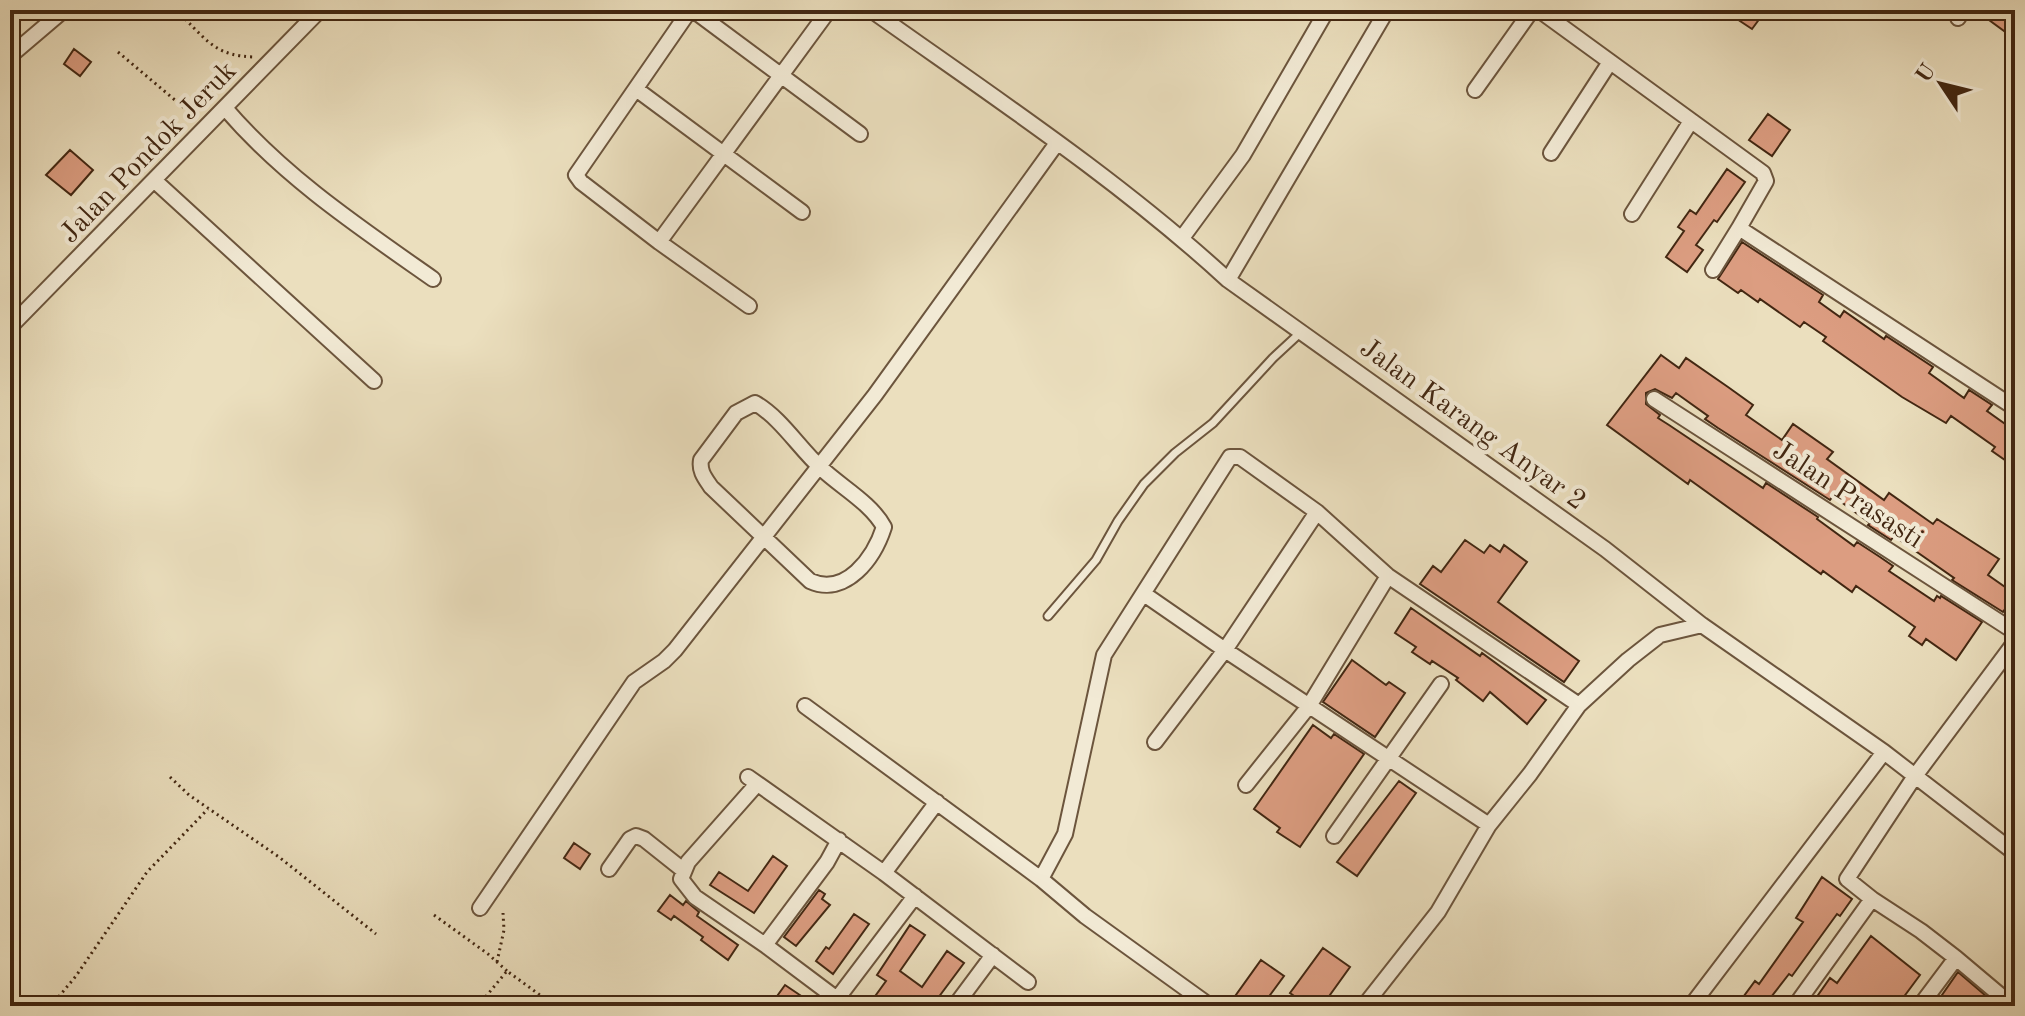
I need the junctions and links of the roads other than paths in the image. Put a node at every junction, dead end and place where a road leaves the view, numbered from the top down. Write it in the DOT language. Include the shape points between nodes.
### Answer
graph roads {
  1 [pos="64,10"];
  2 [pos="320,10"];
  3 [pos="692,10"];
  4 [pos="829,10"];
  5 [pos="871,10"];
  6 [pos="1327,10"];
  7 [pos="1387,10"];
  8 [pos="1532,10"];
  9 [pos="1539,10"];
  10 [pos="10,56"];
  11 [pos="1610,62"];
  12 [pos="781,75"];
  13 [pos="636,89"];
  14 [pos="1475,90"];
  15 [pos="225,108"];
  16 [pos="1691,121"];
  17 [pos="860,134"];
  18 [pos="1057,143"];
  19 [pos="723,153"];
  20 [pos="1551,153"];
  21 [pos="155,181"];
  22 [pos="802,212"];
  23 [pos="1632,214"];
  24 [pos="1739,228"];
  25 [pos="1182,238"];
  26 [pos="659,242"];
  27 [pos="1713,270"];
  28 [pos="433,279"];
  29 [pos="1228,280"];
  30 [pos="749,306"];
  31 [pos="10,327"];
  32 [pos="1301,332"];
  33 [pos="374,381"];
  34 [pos="1654,399"];
  35 [pos="2015,408"];
  36 [pos="820,467"];
  37 [pos="1317,512"];
  38 [pos="764,537"];
  39 [pos="1388,576"];
  40 [pos="1144,594"];
  41 [pos="1048,616"];
  42 [pos="1702,625"];
  43 [pos="2015,632"];
  44 [pos="2015,642"];
  45 [pos="1225,650"];
  46 [pos="1441,684"];
  47 [pos="1579,705"];
  48 [pos="805,706"];
  49 [pos="1309,706"];
  50 [pos="1155,742"];
  51 [pos="1884,752"];
  52 [pos="1389,757"];
  53 [pos="1915,776"];
  54 [pos="1246,785"];
  55 [pos="937,802"];
  56 [pos="1489,825"];
  57 [pos="1334,836"];
  58 [pos="839,840"];
  59 [pos="2015,853"];
  60 [pos="609,869"];
  61 [pos="683,870"];
  62 [pos="884,873"];
  63 [pos="1041,879"];
  64 [pos="915,896"];
  65 [pos="1872,899"];
  66 [pos="480,908"];
  67 [pos="765,945"];
  68 [pos="993,955"];
  69 [pos="1956,958"];
  70 [pos="1028,982"];
  71 [pos="841,1003"];
  72 [pos="955,1006"];
  73 [pos="1210,1006"];
  74 [pos="1364,1006"];
  75 [pos="1691,1006"];
  76 [pos="1795,1006"];
  77 [pos="1920,1006"];
  78 [pos="2013,1006"];
  1 -- 10 [label="street"];
  2 -- 15 [label="street, Jalan Pondok Jeruk"];
  3 -- 12 [label="street"];
  3 -- 13 [label="street"];
  4 -- 12 [label="street"];
  5 -- 18 [label="street, Jalan Karang Anyar 2"];
  6 -- 25 [label="street" via="1243,155"];
  7 -- 29 [label="street"];
  8 -- 14 [label="street"];
  9 -- 11 [label="street"];
  11 -- 16 [label="street"];
  11 -- 20 [label="street"];
  12 -- 17 [label="street"];
  12 -- 19 [label="street"];
  13 -- 19 [label="street"];
  13 -- 26 [label="street" via="576,175"];
  15 -- 21 [label="street, Jalan Pondok Jeruk"];
  15 -- 28 [label="street" via="251,139 341,215"];
  16 -- 23 [label="street"];
  16 -- 24 [label="street" via="1766,177"];
  18 -- 25 [label="street, Jalan Karang Anyar 2"];
  18 -- 36 [label="street"];
  19 -- 22 [label="street"];
  19 -- 26 [label="street"];
  21 -- 31 [label="street, Jalan Pondok Jeruk"];
  21 -- 33 [label="street"];
  24 -- 27 [label="street"];
  24 -- 35 [label="street"];
  25 -- 29 [label="street, Jalan Karang Anyar 2"];
  26 -- 30 [label="street"];
  29 -- 32 [label="street, Jalan Karang Anyar 2"];
  32 -- 41 [label="lane" via="1213,423 1144,484 1096,560"];
  32 -- 42 [label="street, Jalan Karang Anyar 2" via="1605,549"];
  34 -- 43 [label="street, Jalan Prasasti"];
  36 -- 38 [label="street"];
  36 -- 38 [label="street" via="884,527 870,556 842,583 825,586 810,581"];
  36 -- 38 [label="street" via="762,407 755,403 736,413 700,468 711,487"];
  37 -- 39 [label="street"];
  37 -- 40 [label="street" via="1240,457 1230,457"];
  37 -- 45 [label="street"];
  38 -- 66 [label="street" via="675,650 634,682"];
  39 -- 47 [label="street"];
  39 -- 49 [label="street"];
  40 -- 45 [label="street"];
  40 -- 63 [label="street" via="1104,655 1065,834"];
  42 -- 47 [label="street" via="1660,635"];
  42 -- 51 [label="street, Jalan Karang Anyar 2"];
  44 -- 53 [label="street"];
  45 -- 49 [label="street"];
  45 -- 50 [label="street"];
  46 -- 52 [label="street"];
  47 -- 56 [label="street"];
  48 -- 55 [label="street"];
  49 -- 52 [label="street"];
  49 -- 54 [label="street"];
  51 -- 53 [label="street, Jalan Karang Anyar 2"];
  51 -- 75 [label="street"];
  52 -- 56 [label="street"];
  52 -- 57 [label="street"];
  53 -- 59 [label="street"];
  53 -- 65 [label="street" via="1847,879"];
  55 -- 62 [label="street"];
  55 -- 63 [label="street"];
  56 -- 74 [label="street" via="1438,912"];
  58 -- 61 [label="street" via="753,780"];
  58 -- 62 [label="street"];
  58 -- 67 [label="street"];
  60 -- 61 [label="street" via="636,836"];
  61 -- 67 [label="street" via="681,879 695,897"];
  62 -- 64 [label="street"];
  63 -- 73 [label="street"];
  64 -- 68 [label="street"];
  64 -- 71 [label="street"];
  65 -- 69 [label="street"];
  65 -- 76 [label="street"];
  67 -- 71 [label="street"];
  68 -- 70 [label="street"];
  68 -- 72 [label="street"];
  69 -- 77 [label="street"];
  69 -- 78 [label="street"];
}
